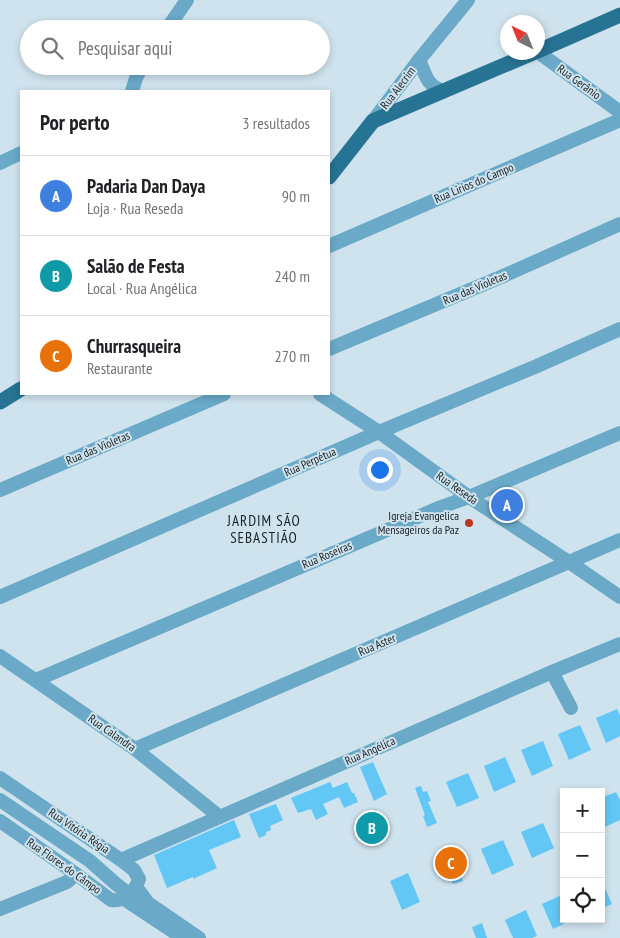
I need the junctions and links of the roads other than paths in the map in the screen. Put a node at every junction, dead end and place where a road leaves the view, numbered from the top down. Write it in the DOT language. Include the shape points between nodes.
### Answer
graph roads {
  1 [pos="187,0"];
  2 [pos="468,0"];
  3 [pos="620,15"];
  4 [pos="173,20"];
  5 [pos="556,43"];
  6 [pos="545,48"];
  7 [pos="545,58"];
  8 [pos="419,60"];
  9 [pos="518,60"];
  10 [pos="558,67"];
  11 [pos="138,75"];
  12 [pos="132,90"];
  13 [pos="443,91"];
  14 [pos="620,112"];
  15 [pos="620,120"];
  16 [pos="373,121"];
  17 [pos="20,153"];
  18 [pos="0,163"];
  19 [pos="330,176"];
  20 [pos="620,224"];
  21 [pos="330,246"];
  22 [pos="620,329"];
  23 [pos="330,349"];
  24 [pos="20,390"];
  25 [pos="222,395"];
  26 [pos="322,395"];
  27 [pos="0,402"];
  28 [pos="379,432"];
  29 [pos="620,433"];
  30 [pos="0,490"];
  31 [pos="469,497"];
  32 [pos="620,540"];
  33 [pos="568,562"];
  34 [pos="0,597"];
  35 [pos="620,597"];
  36 [pos="620,644"];
  37 [pos="0,656"];
  38 [pos="552,672"];
  39 [pos="36,680"];
  40 [pos="571,708"];
  41 [pos="135,749"];
  42 [pos="0,778"];
  43 [pos="0,800"];
  44 [pos="220,817"];
  45 [pos="0,821"];
  46 [pos="121,860"];
  47 [pos="76,874"];
  48 [pos="130,893"];
  49 [pos="0,909"];
  50 [pos="183,938"];
  51 [pos="199,938"];
  1 -- 4 [label="street"];
  2 -- 8 [label="street, Rua Alecrim"];
  3 -- 5 [label="main road"];
  5 -- 6 [label="main road"];
  5 -- 10 [label="street" via="554,54"];
  7 -- 10 [label="street, Rua Gerânio"];
  8 -- 13 [label="street" via="428,80"];
  8 -- 16 [label="street, Rua Alecrim"];
  9 -- 13 [label="main road"];
  10 -- 14 [label="street, Rua Gerânio"];
  11 -- 12 [label="street"];
  13 -- 16 [label="main road"];
  15 -- 21 [label="street, Rua Lirios do Campo"];
  16 -- 19 [label="main road, Rua Alecrim"];
  17 -- 18 [label="street"];
  20 -- 23 [label="street, Rua das Violetas"];
  22 -- 28 [label="street, Rua Perpétua"];
  24 -- 27 [label="main road"];
  25 -- 30 [label="street, Rua das Violetas"];
  26 -- 28 [label="street, Rua Reseda"];
  28 -- 31 [label="street, Rua Reseda"];
  28 -- 34 [label="street, Rua Perpétua"];
  29 -- 31 [label="street, Rua Roseiras"];
  31 -- 33 [label="street, Rua Reseda"];
  31 -- 39 [label="street, Rua Roseiras"];
  32 -- 33 [label="street, Rua Aster"];
  33 -- 35 [label="street, Rua Reseda"];
  33 -- 41 [label="street, Rua Aster"];
  36 -- 38 [label="street, Rua Angélica"];
  37 -- 39 [label="street, Rua Calandra"];
  38 -- 40 [label="street"];
  38 -- 44 [label="street, Rua Angélica"];
  39 -- 41 [label="street, Rua Calandra"];
  41 -- 44 [label="street, Rua Calandra"];
  42 -- 46 [label="street, Rua Vitória Régia"];
  43 -- 48 [label="street" via="90,861"];
  44 -- 46 [label="street, Rua Angélica"];
  45 -- 47 [label="street, Rua Flores do Câmpo"];
  46 -- 48 [label="street, Rua Vitória Régia" via="134,870 139,879"];
  47 -- 48 [label="street, Rua Flores do Câmpo" via="111,900 116,901"];
  47 -- 49 [label="street" via="67,882"];
  48 -- 50 [label="street"];
  48 -- 51 [label="street"];
}
